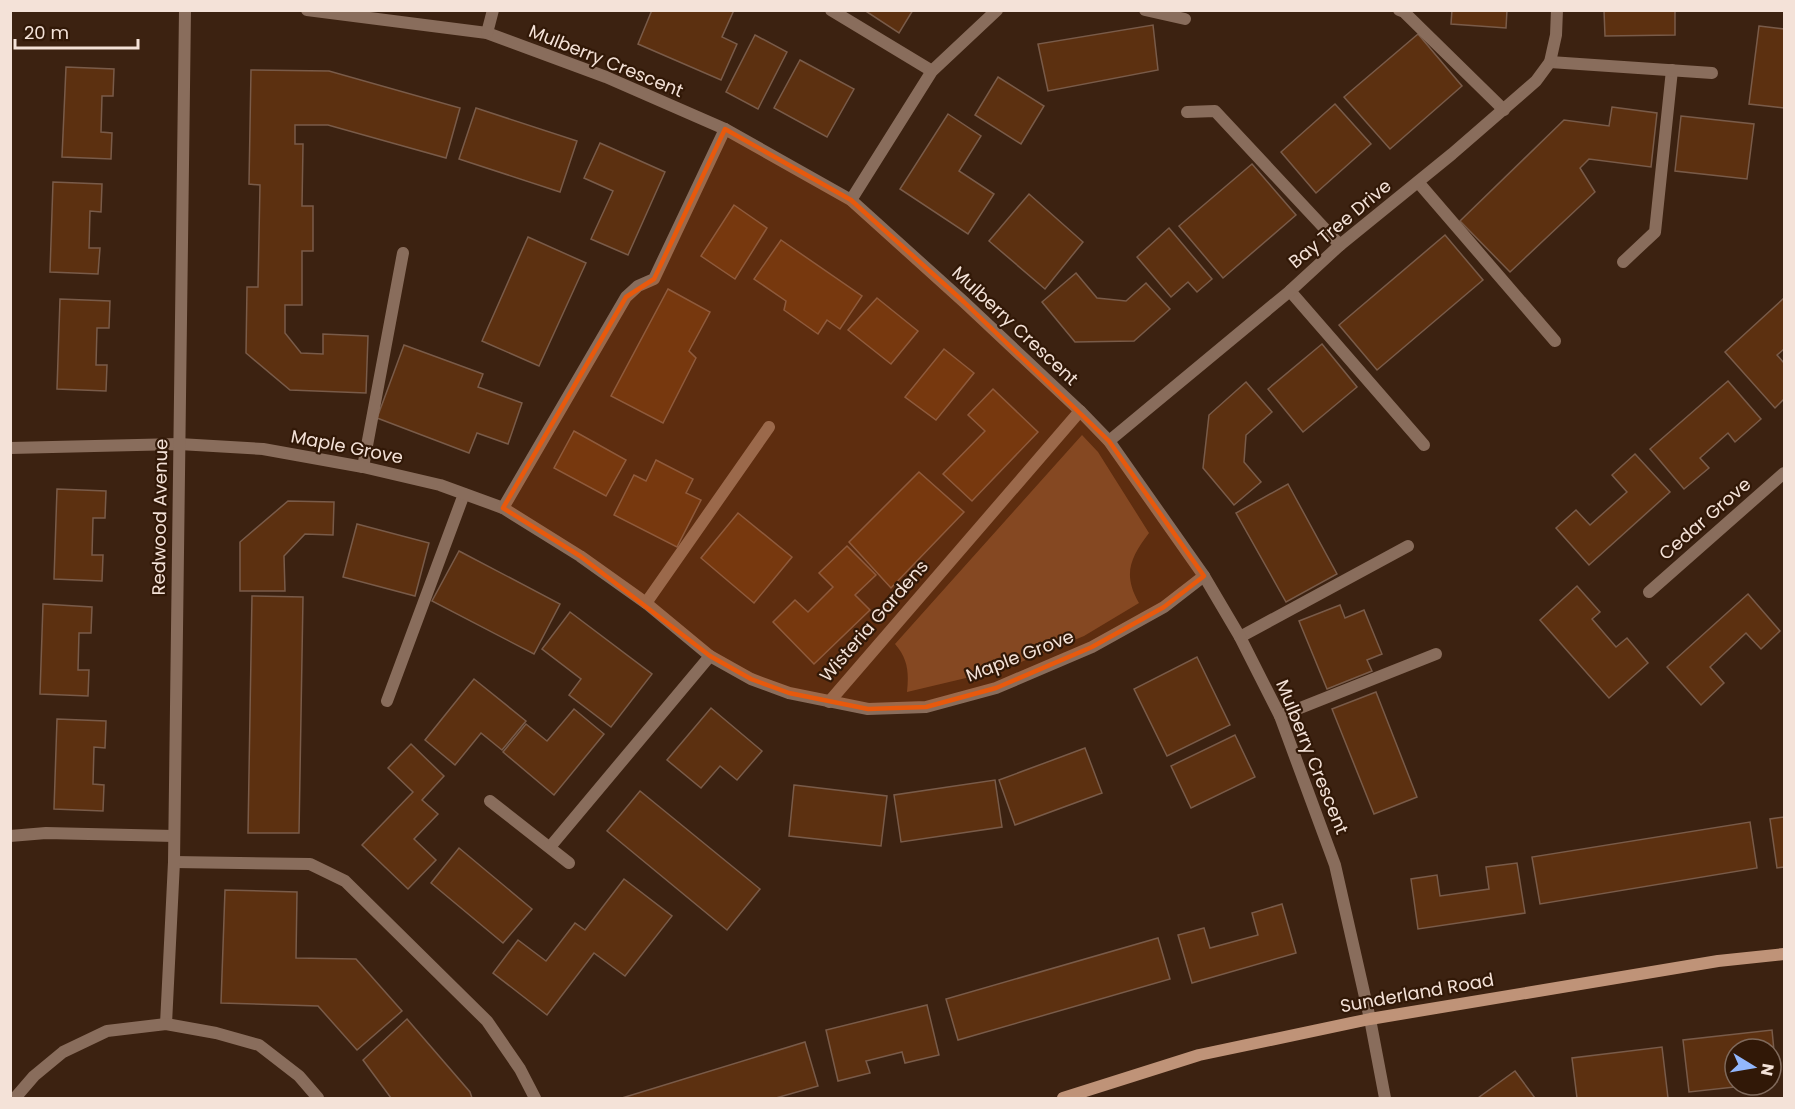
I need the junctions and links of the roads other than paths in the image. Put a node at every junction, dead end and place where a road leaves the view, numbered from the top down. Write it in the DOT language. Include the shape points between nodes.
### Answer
graph roads {
  1 [pos="185,10"];
  2 [pos="307,10"];
  3 [pos="493,10"];
  4 [pos="831,10"];
  5 [pos="997,10"];
  6 [pos="1145,10"];
  7 [pos="1399,10"];
  8 [pos="1557,10"];
  9 [pos="1185,19"];
  10 [pos="488,33"];
  11 [pos="1550,62"];
  12 [pos="1672,70"];
  13 [pos="932,71"];
  14 [pos="1712,73"];
  15 [pos="1504,110"];
  16 [pos="1187,112"];
  17 [pos="725,129"];
  18 [pos="1418,182"];
  19 [pos="851,200"];
  20 [pos="1340,245"];
  21 [pos="403,253"];
  22 [pos="1623,262"];
  23 [pos="1290,291"];
  24 [pos="1555,341"];
  25 [pos="1080,411"];
  26 [pos="770,427"];
  27 [pos="1108,441"];
  28 [pos="179,444"];
  29 [pos="1424,444"];
  30 [pos="10,448"];
  31 [pos="363,467"];
  32 [pos="1785,473"];
  33 [pos="464,494"];
  34 [pos="503,508"];
  35 [pos="1408,546"];
  36 [pos="1204,576"];
  37 [pos="1649,592"];
  38 [pos="646,603"];
  39 [pos="1240,637"];
  40 [pos="1436,654"];
  41 [pos="710,656"];
  42 [pos="387,701"];
  43 [pos="829,702"];
  44 [pos="1280,716"];
  45 [pos="490,801"];
  46 [pos="10,836"];
  47 [pos="174,836"];
  48 [pos="550,847"];
  49 [pos="174,862"];
  50 [pos="569,863"];
  51 [pos="1785,954"];
  52 [pos="1370,1019"];
  53 [pos="166,1024"];
  54 [pos="15,1098"];
  55 [pos="318,1098"];
  56 [pos="535,1098"];
  57 [pos="1063,1098"];
  58 [pos="1385,1098"];
  1 -- 28 [label="street, Redwood Avenue"];
  2 -- 10 [label="street, Mulberry Crescent"];
  3 -- 10 [label="street"];
  4 -- 13 [label="street"];
  5 -- 13 [label="street"];
  6 -- 9 [label="street"];
  7 -- 15 [label="street"];
  8 -- 11 [label="street, Bay Tree Drive"];
  10 -- 17 [label="street, Mulberry Crescent" via="606,76"];
  11 -- 12 [label="street"];
  11 -- 15 [label="street, Bay Tree Drive" via="1536,81"];
  12 -- 14 [label="street"];
  12 -- 22 [label="street" via="1655,232"];
  13 -- 19 [label="street"];
  15 -- 18 [label="street, Bay Tree Drive"];
  16 -- 20 [label="street" via="1215,111"];
  17 -- 19 [label="street, Mulberry Crescent"];
  17 -- 34 [label="street" via="654,279 626,297"];
  18 -- 20 [label="street, Bay Tree Drive"];
  18 -- 24 [label="street"];
  19 -- 25 [label="street, Mulberry Crescent"];
  20 -- 23 [label="street, Bay Tree Drive"];
  21 -- 31 [label="street"];
  23 -- 27 [label="street, Bay Tree Drive"];
  23 -- 29 [label="street"];
  25 -- 27 [label="street, Mulberry Crescent"];
  25 -- 43 [label="street, Wisteria Gardens"];
  26 -- 38 [label="street"];
  27 -- 36 [label="street, Mulberry Crescent"];
  28 -- 30 [label="street, Maple Grove"];
  28 -- 31 [label="street, Maple Grove" via="263,448"];
  28 -- 47 [label="street, Redwood Avenue"];
  31 -- 33 [label="street, Maple Grove"];
  32 -- 37 [label="street, Cedar Grove"];
  33 -- 34 [label="street, Maple Grove"];
  33 -- 42 [label="street"];
  34 -- 38 [label="street, Wisteria Gardens"];
  35 -- 39 [label="street"];
  36 -- 39 [label="street, Mulberry Crescent"];
  36 -- 43 [label="street, Maple Grove" via="1164,607 1092,647 996,688 926,707 868,709"];
  38 -- 41 [label="street, Wisteria Gardens"];
  39 -- 44 [label="street, Mulberry Crescent"];
  40 -- 44 [label="street"];
  41 -- 43 [label="street, Wisteria Gardens" via="751,679"];
  41 -- 48 [label="street"];
  44 -- 52 [label="street, Mulberry Crescent" via="1335,865"];
  45 -- 48 [label="street"];
  46 -- 47 [label="street"];
  47 -- 49 [label="street, Redwood Avenue"];
  48 -- 50 [label="street"];
  49 -- 53 [label="street, Redwood Avenue"];
  49 -- 56 [label="street" via="310,864 345,881 487,1021"];
  51 -- 52 [label="street, Sunderland Road" via="1718,961"];
  52 -- 57 [label="street, Sunderland Road" via="1199,1055"];
  52 -- 58 [label="street, Mulberry Crescent"];
  53 -- 54 [label="street" via="107,1031 63,1052"];
  53 -- 55 [label="street" via="259,1045 299,1076"];
}
